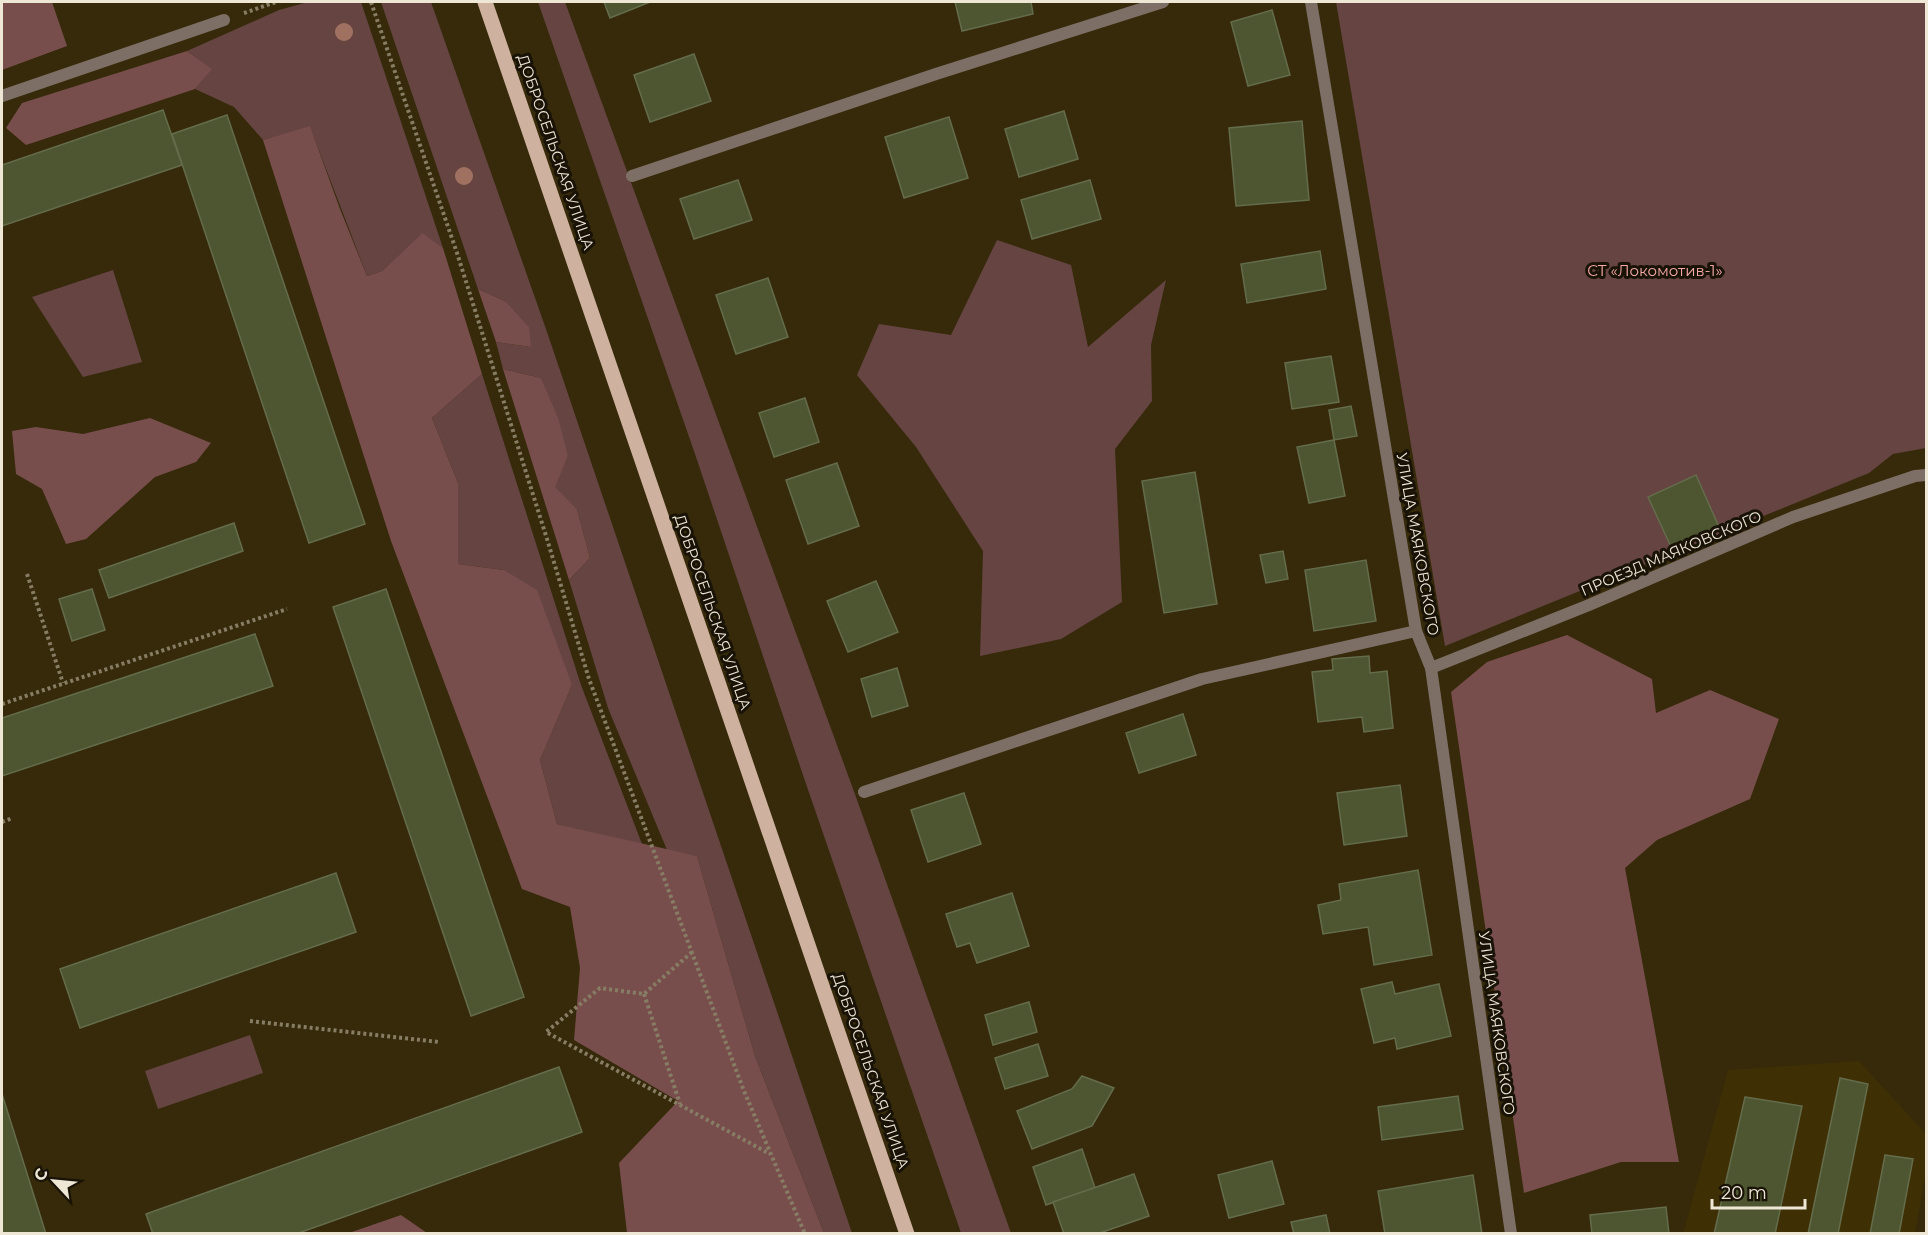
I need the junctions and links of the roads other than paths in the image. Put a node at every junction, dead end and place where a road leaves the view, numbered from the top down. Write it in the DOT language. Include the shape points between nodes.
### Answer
graph roads {
  1 [pos="485,2"];
  2 [pos="1163,2"];
  3 [pos="1311,2"];
  4 [pos="224,20"];
  5 [pos="2,96"];
  6 [pos="632,176"];
  7 [pos="1926,475"];
  8 [pos="1416,631"];
  9 [pos="1431,669"];
  10 [pos="864,792"];
  11 [pos="908,1233"];
  12 [pos="1511,1233"];
  1 -- 11 [label="main road, ДОБРОСЕЛЬСКАЯ УЛИЦА"];
  2 -- 6 [label="street"];
  3 -- 8 [label="street, УЛИЦА МАЯКОВСКОГО"];
  4 -- 5 [label="street"];
  7 -- 9 [label="street, ПРОЕЗД МАЯКОВСКОГО" via="1793,517"];
  8 -- 9 [label="street, УЛИЦА МАЯКОВСКОГО"];
  8 -- 10 [label="street" via="1202,679"];
  9 -- 12 [label="street, УЛИЦА МАЯКОВСКОГО"];
}
